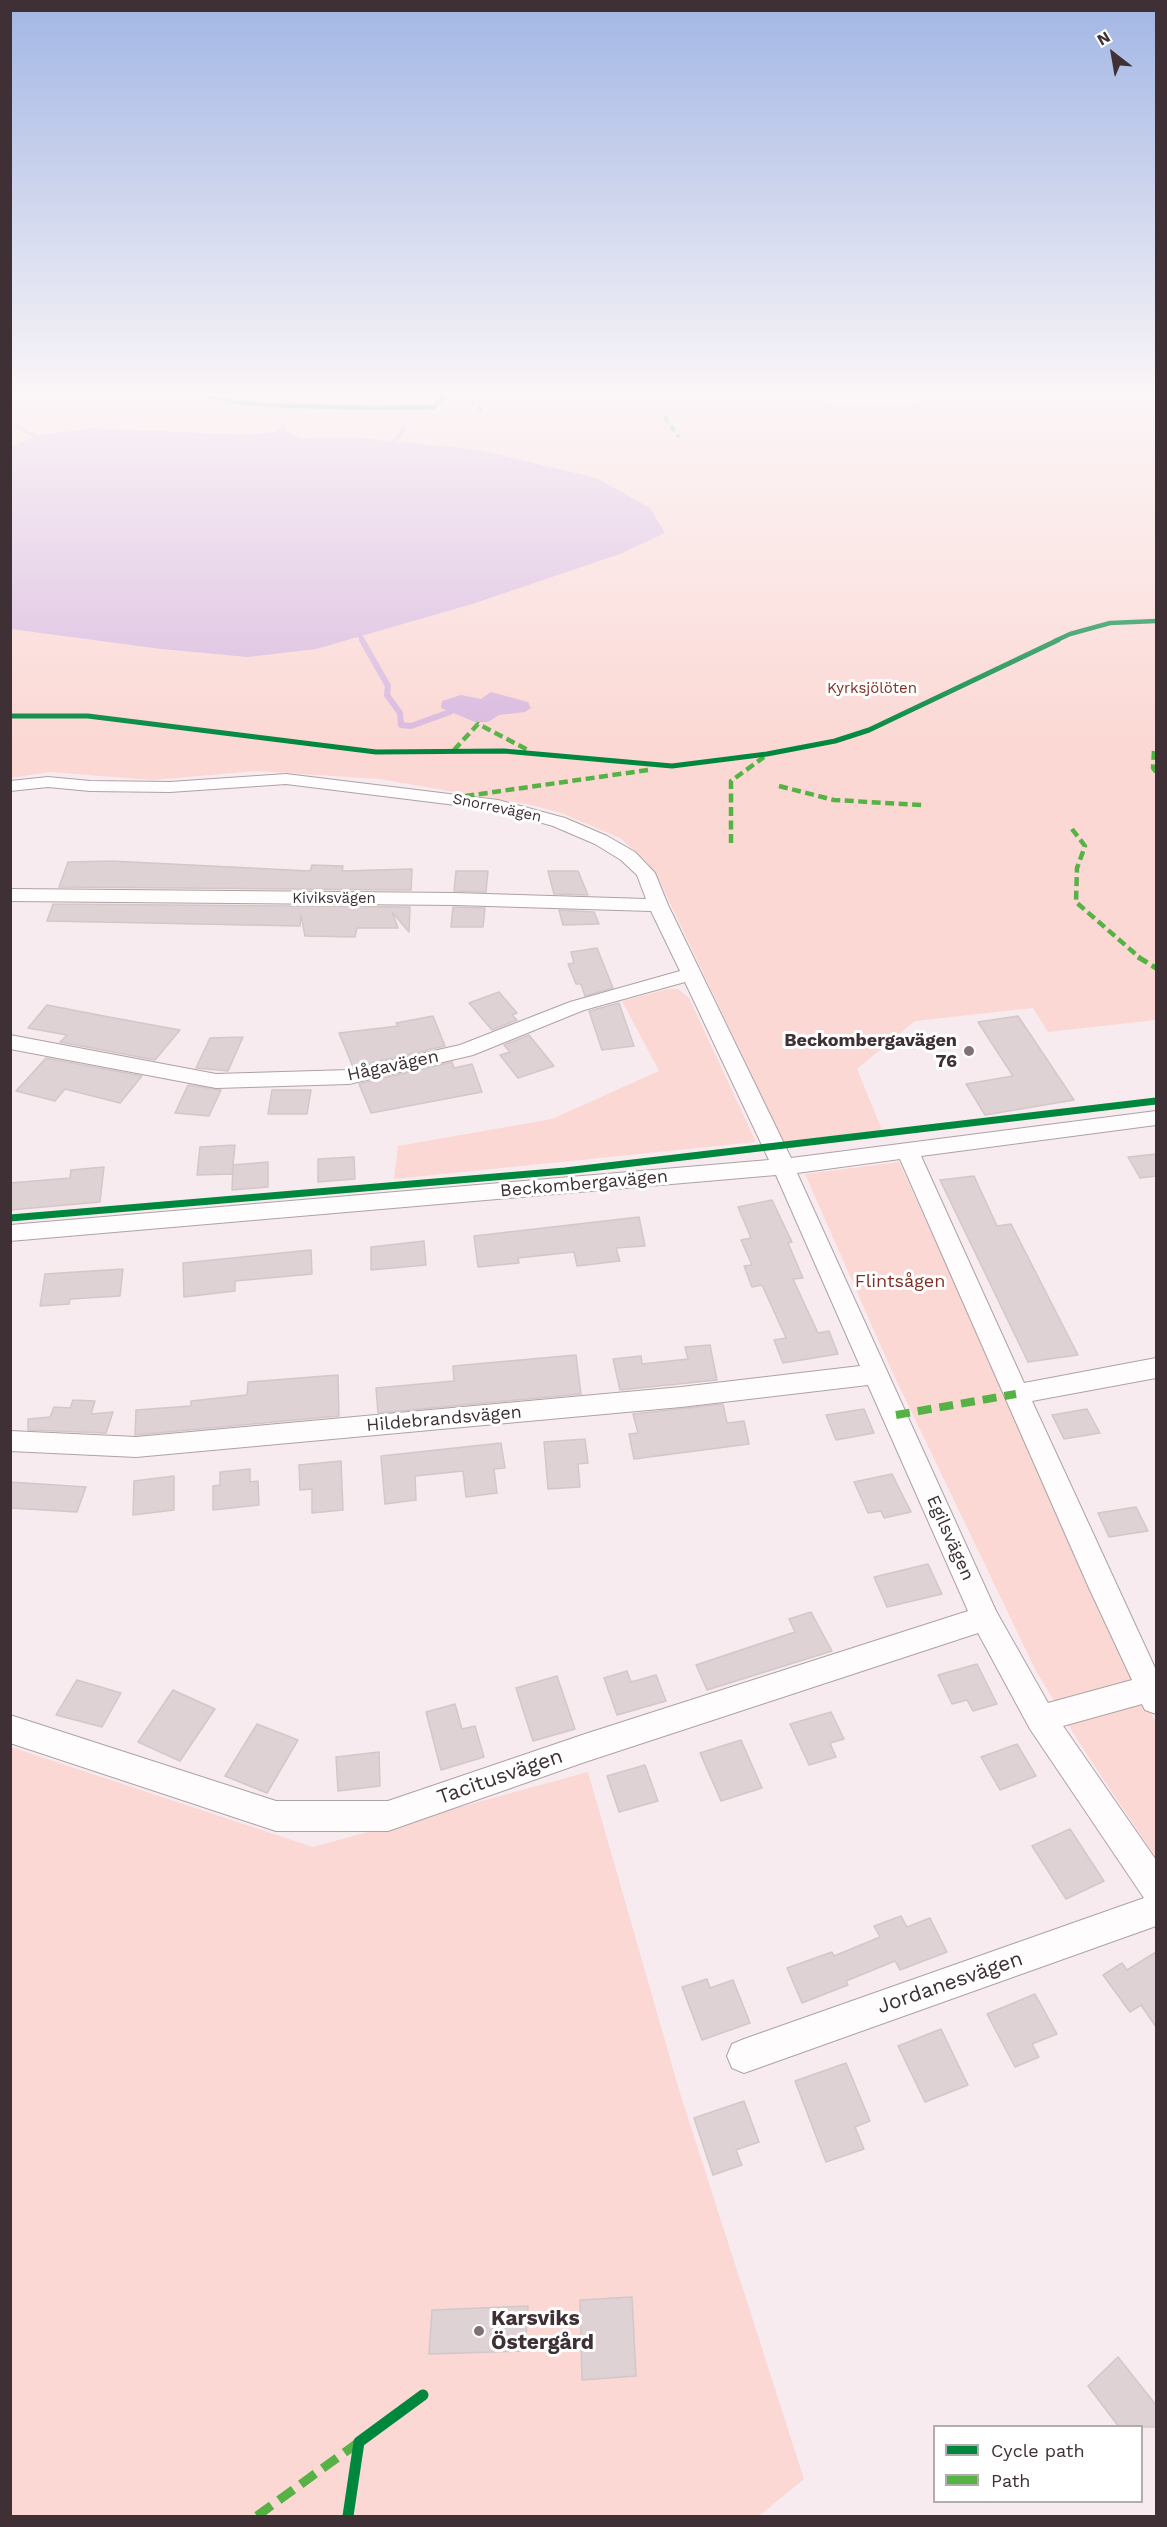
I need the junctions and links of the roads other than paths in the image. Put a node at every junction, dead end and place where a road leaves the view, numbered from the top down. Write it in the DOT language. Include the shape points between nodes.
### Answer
graph roads {
  1 [pos="10,786"];
  2 [pos="10,895"];
  3 [pos="658,905"];
  4 [pos="693,974"];
  5 [pos="10,1042"];
  6 [pos="1156,1118"];
  7 [pos="908,1152"];
  8 [pos="783,1167"];
  9 [pos="10,1233"];
  10 [pos="1156,1368"];
  11 [pos="877,1374"];
  12 [pos="1016,1394"];
  13 [pos="10,1441"];
  14 [pos="985,1618"];
  15 [pos="1154,1692"];
  16 [pos="1041,1719"];
  17 [pos="10,1729"];
  18 [pos="1156,1887"];
  19 [pos="1156,1910"];
  20 [pos="744,2056"];
  1 -- 3 [label="street, Snorrevägen" via="48,782 170,788 286,779 498,805 559,822 628,856 646,873"];
  2 -- 3 [label="street, Kiviksvägen"];
  3 -- 4 [label="street, Snorrevägen"];
  4 -- 5 [label="street, Hågavägen" via="577,1006 466,1050 349,1077 216,1081"];
  4 -- 8 [label="street, Snorrevägen"];
  6 -- 7 [label="street, Beckombergavägen"];
  7 -- 8 [label="street, Beckombergavägen"];
  7 -- 12 [label="street"];
  8 -- 9 [label="street, Beckombergavägen"];
  8 -- 11 [label="street, Egilsvägen"];
  10 -- 12 [label="street"];
  11 -- 13 [label="street, Hildebrandsvägen" via="669,1398 136,1447"];
  11 -- 14 [label="street, Egilsvägen"];
  12 -- 15 [label="street"];
  14 -- 16 [label="street, Egilsvägen"];
  14 -- 17 [label="street, Tacitusvägen" via="388,1816 276,1816"];
  15 -- 16 [label="street"];
  16 -- 18 [label="street, Egilsvägen"];
  19 -- 20 [label="street, Jordanesvägen"];
}
